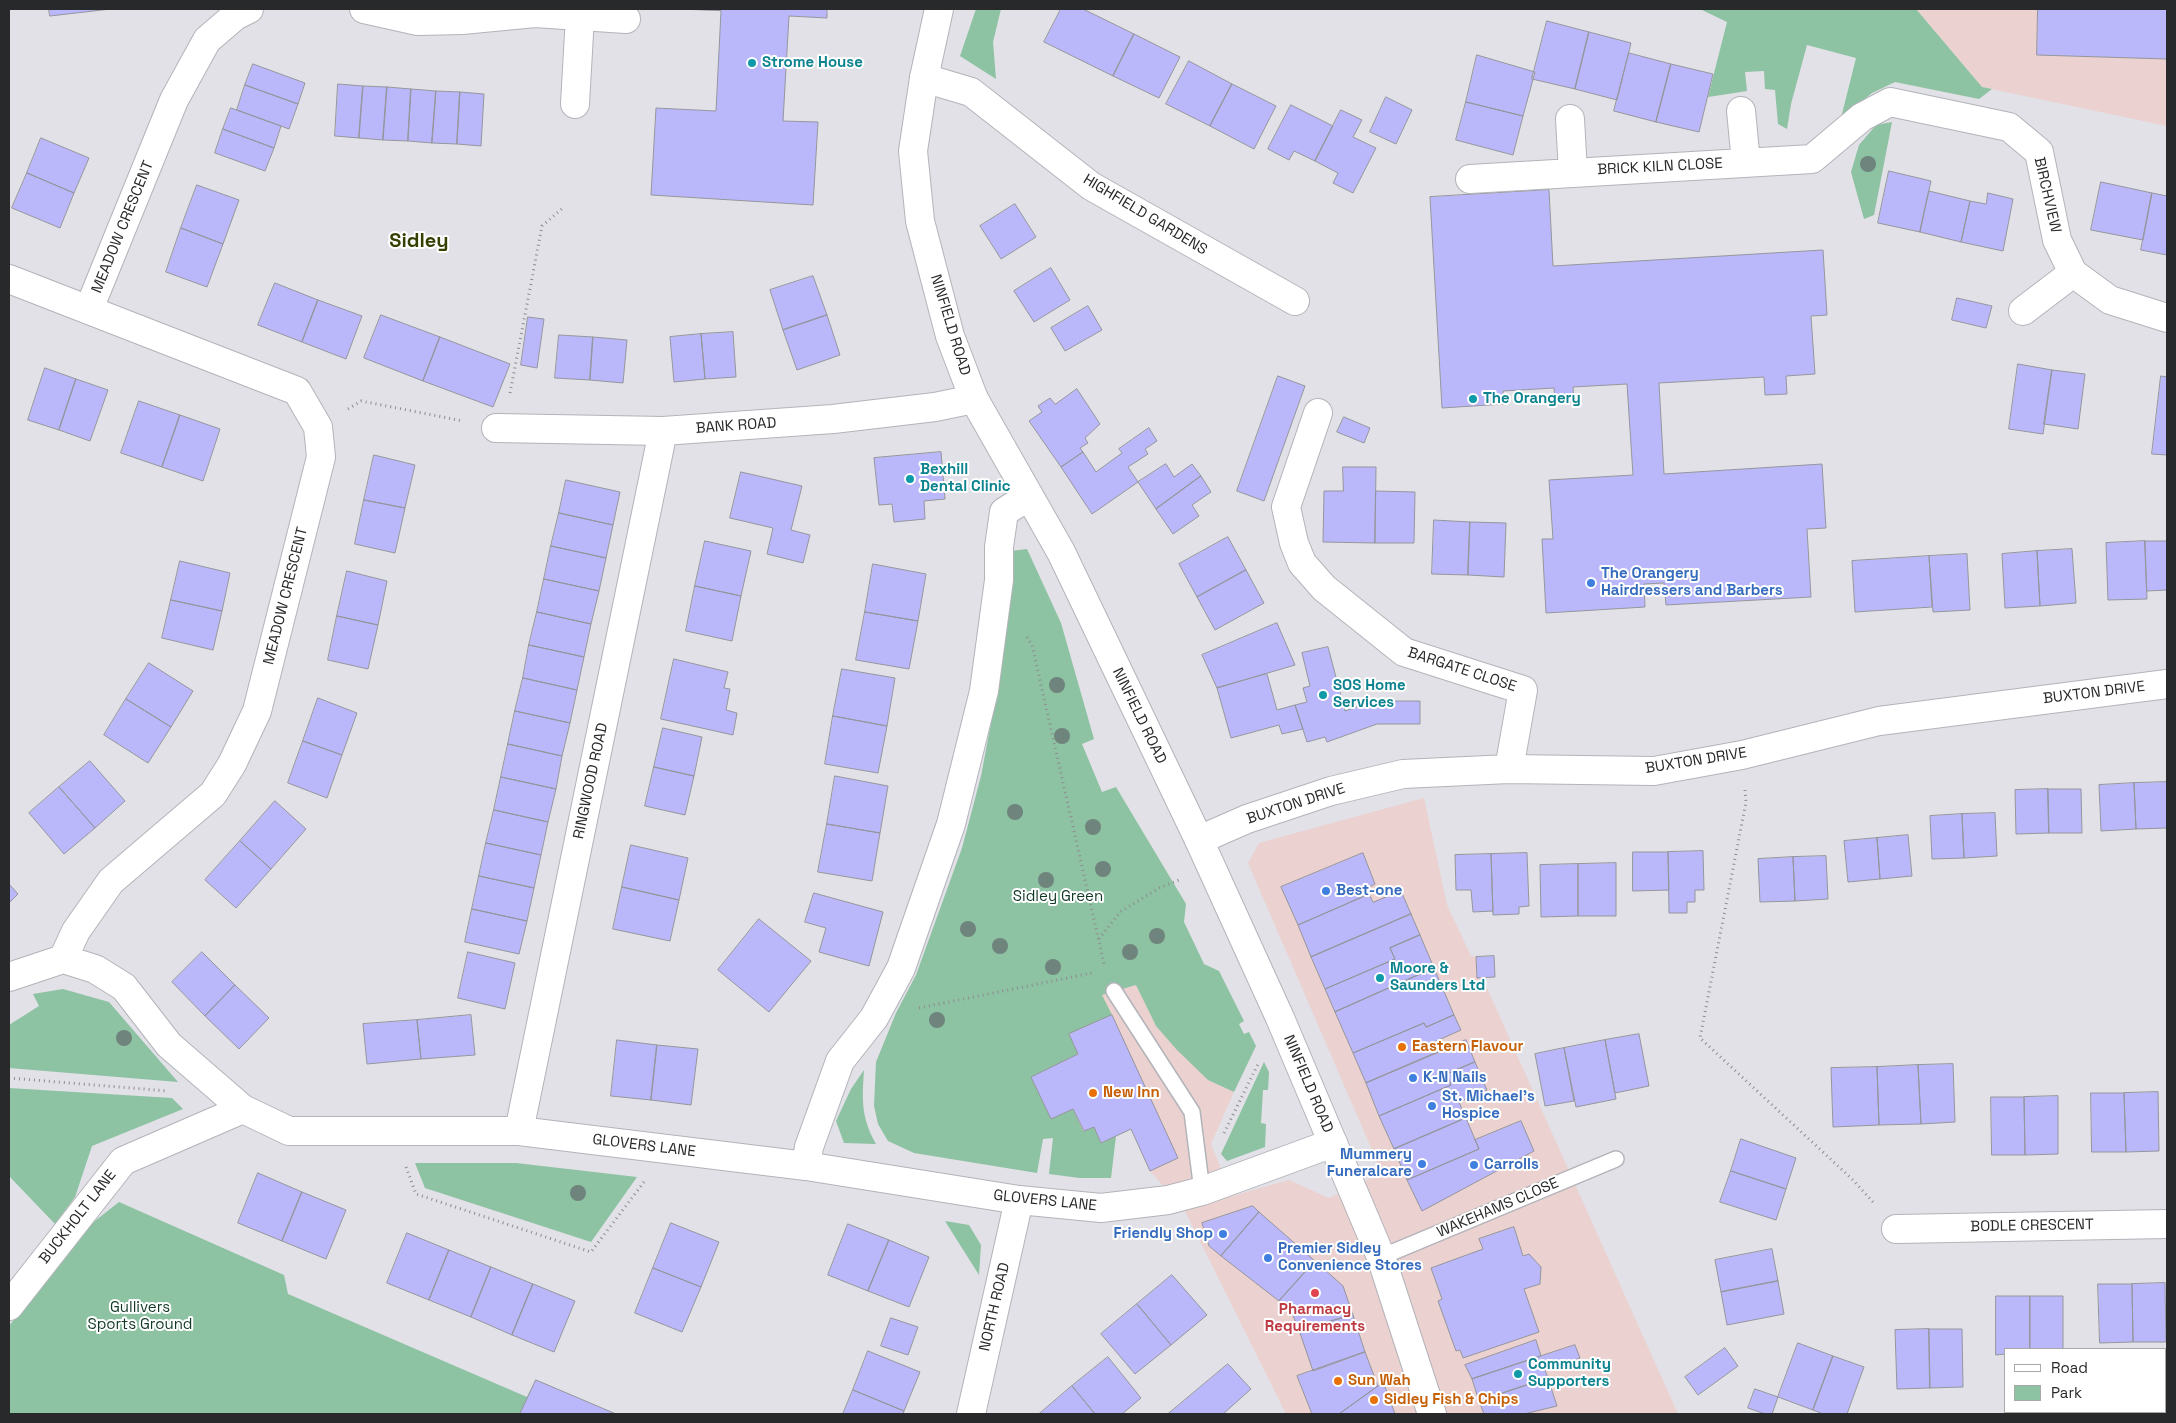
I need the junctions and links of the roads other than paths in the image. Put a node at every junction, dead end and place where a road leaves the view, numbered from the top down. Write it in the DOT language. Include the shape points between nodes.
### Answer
graph roads {
  1 [pos="249,9"];
  2 [pos="364,9"];
  3 [pos="938,9"];
  4 [pos="580,16"];
  5 [pos="626,19"];
  6 [pos="924,78"];
  7 [pos="1890,102"];
  8 [pos="575,104"];
  9 [pos="1741,111"];
  10 [pos="1570,118"];
  11 [pos="1746,162"];
  12 [pos="1573,172"];
  13 [pos="1470,179"];
  14 [pos="2073,273"];
  15 [pos="9,279"];
  16 [pos="1295,301"];
  17 [pos="89,310"];
  18 [pos="2023,311"];
  19 [pos="2167,318"];
  20 [pos="974,399"];
  21 [pos="1318,413"];
  22 [pos="496,428"];
  23 [pos="663,432"];
  24 [pos="1029,496"];
  25 [pos="2167,684"];
  26 [pos="1509,769"];
  27 [pos="1199,840"];
  28 [pos="63,959"];
  29 [pos="9,977"];
  30 [pos="1114,991"];
  31 [pos="243,1109"];
  32 [pos="519,1131"];
  33 [pos="1333,1143"];
  34 [pos="1616,1158"];
  35 [pos="806,1166"];
  36 [pos="1202,1191"];
  37 [pos="1019,1200"];
  38 [pos="2167,1224"];
  39 [pos="1896,1228"];
  40 [pos="1381,1257"];
  41 [pos="9,1306"];
  42 [pos="971,1414"];
  43 [pos="1432,1414"];
  1 -- 17 [label="street, MEADOW CRESCENT" via="235,16 207,40 174,100"];
  2 -- 4 [label="street" via="418,21 534,13"];
  3 -- 6 [label="street, NINFIELD ROAD"];
  4 -- 5 [label="street"];
  4 -- 8 [label="street"];
  6 -- 16 [label="street, HIGHFIELD GARDENS" via="971,92 1091,186"];
  6 -- 20 [label="street, NINFIELD ROAD" via="913,150 920,221 950,336"];
  7 -- 11 [label="street, BRICK KILN CLOSE" via="1862,116 1812,158"];
  7 -- 14 [label="street, BIRCHVIEW" via="2009,127 2038,152 2057,240"];
  9 -- 11 [label="street"];
  10 -- 12 [label="street"];
  11 -- 12 [label="street, BRICK KILN CLOSE"];
  12 -- 13 [label="street, BRICK KILN CLOSE"];
  14 -- 18 [label="street"];
  14 -- 19 [label="street, BIRCHVIEW" via="2110,300"];
  15 -- 17 [label="street, MEADOW CRESCENT"];
  17 -- 28 [label="street, MEADOW CRESCENT" via="297,391 318,427 321,457 257,711 232,764 213,794 111,881 76,931"];
  20 -- 23 [label="street, BANK ROAD" via="936,407 833,419"];
  20 -- 24 [label="street, NINFIELD ROAD"];
  21 -- 26 [label="street, BARGATE CLOSE" via="1286,506 1302,563 1324,588 1404,652 1523,690"];
  22 -- 23 [label="street, BANK ROAD"];
  23 -- 32 [label="street, RINGWOOD ROAD"];
  24 -- 27 [label="street, NINFIELD ROAD" via="1061,552"];
  24 -- 35 [label="street" via="1004,512 999,580 984,691 951,824 902,968 874,1018 840,1061 809,1148"];
  25 -- 26 [label="street, BUXTON DRIVE" via="1879,720 1742,754 1654,771"];
  26 -- 27 [label="street, BUXTON DRIVE" via="1403,774 1331,792 1247,819"];
  27 -- 33 [label="street, NINFIELD ROAD"];
  28 -- 29 [label="street"];
  28 -- 31 [label="street, GLOVERS LANE" via="95,969 124,987 169,1045"];
  30 -- 36 [label="lane" via="1192,1112"];
  31 -- 32 [label="street, GLOVERS LANE" via="289,1131"];
  31 -- 41 [label="street, BUCKHOLT LANE" via="123,1161"];
  32 -- 35 [label="street, GLOVERS LANE"];
  33 -- 36 [label="street, GLOVERS LANE"];
  33 -- 40 [label="street, NINFIELD ROAD"];
  34 -- 40 [label="lane, WAKEHAMS CLOSE"];
  35 -- 37 [label="street, GLOVERS LANE"];
  36 -- 37 [label="street, GLOVERS LANE" via="1168,1200 1101,1208"];
  37 -- 42 [label="street, NORTH ROAD"];
  38 -- 39 [label="street, BODLE CRESCENT"];
  40 -- 43 [label="street, NINFIELD ROAD"];
}
